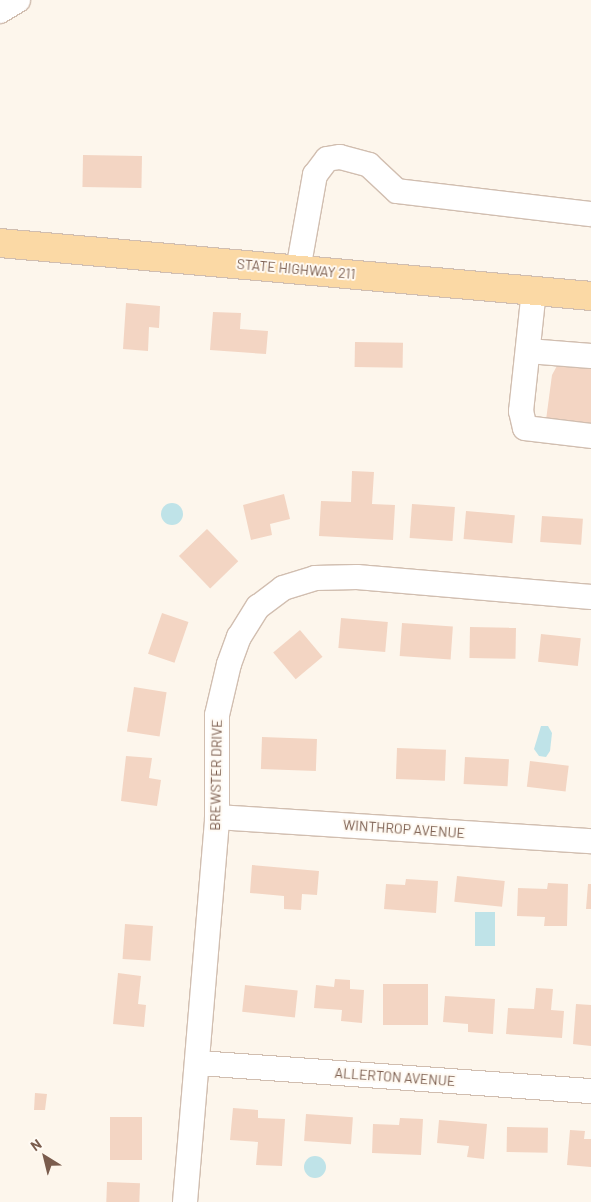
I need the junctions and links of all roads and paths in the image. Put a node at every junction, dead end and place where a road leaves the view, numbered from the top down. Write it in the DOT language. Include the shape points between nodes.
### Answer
graph roads {
  1 [pos="18,0"];
  2 [pos="0,11"];
  3 [pos="591,214"];
  4 [pos="0,243"];
  5 [pos="298,270"];
  6 [pos="534,290"];
  7 [pos="591,296"];
  8 [pos="528,351"];
  9 [pos="591,356"];
  10 [pos="591,436"];
  11 [pos="591,597"];
  12 [pos="217,817"];
  13 [pos="591,841"];
  14 [pos="199,1062"];
  15 [pos="591,1091"];
  16 [pos="186,1202"];
  1 -- 2 [label="street"];
  3 -- 5 [label="street" via="397,191 369,165 340,157 327,159 315,175"];
  4 -- 5 [label="main road, STATE HIGHWAY 211"];
  5 -- 6 [label="main road, STATE HIGHWAY 211"];
  6 -- 7 [label="main road, STATE HIGHWAY 211"];
  6 -- 8 [label="street"];
  8 -- 9 [label="street"];
  8 -- 10 [label="street" via="521,411 525,428"];
  11 -- 12 [label="street, BREWSTER DRIVE" via="357,578 315,578 283,588 258,607 239,637 229,664 217,715"];
  12 -- 13 [label="street, WINTHROP AVENUE"];
  12 -- 14 [label="street, BREWSTER DRIVE" via="206,929"];
  14 -- 15 [label="street, ALLERTON AVENUE"];
  14 -- 16 [label="street, BREWSTER DRIVE"];
}
